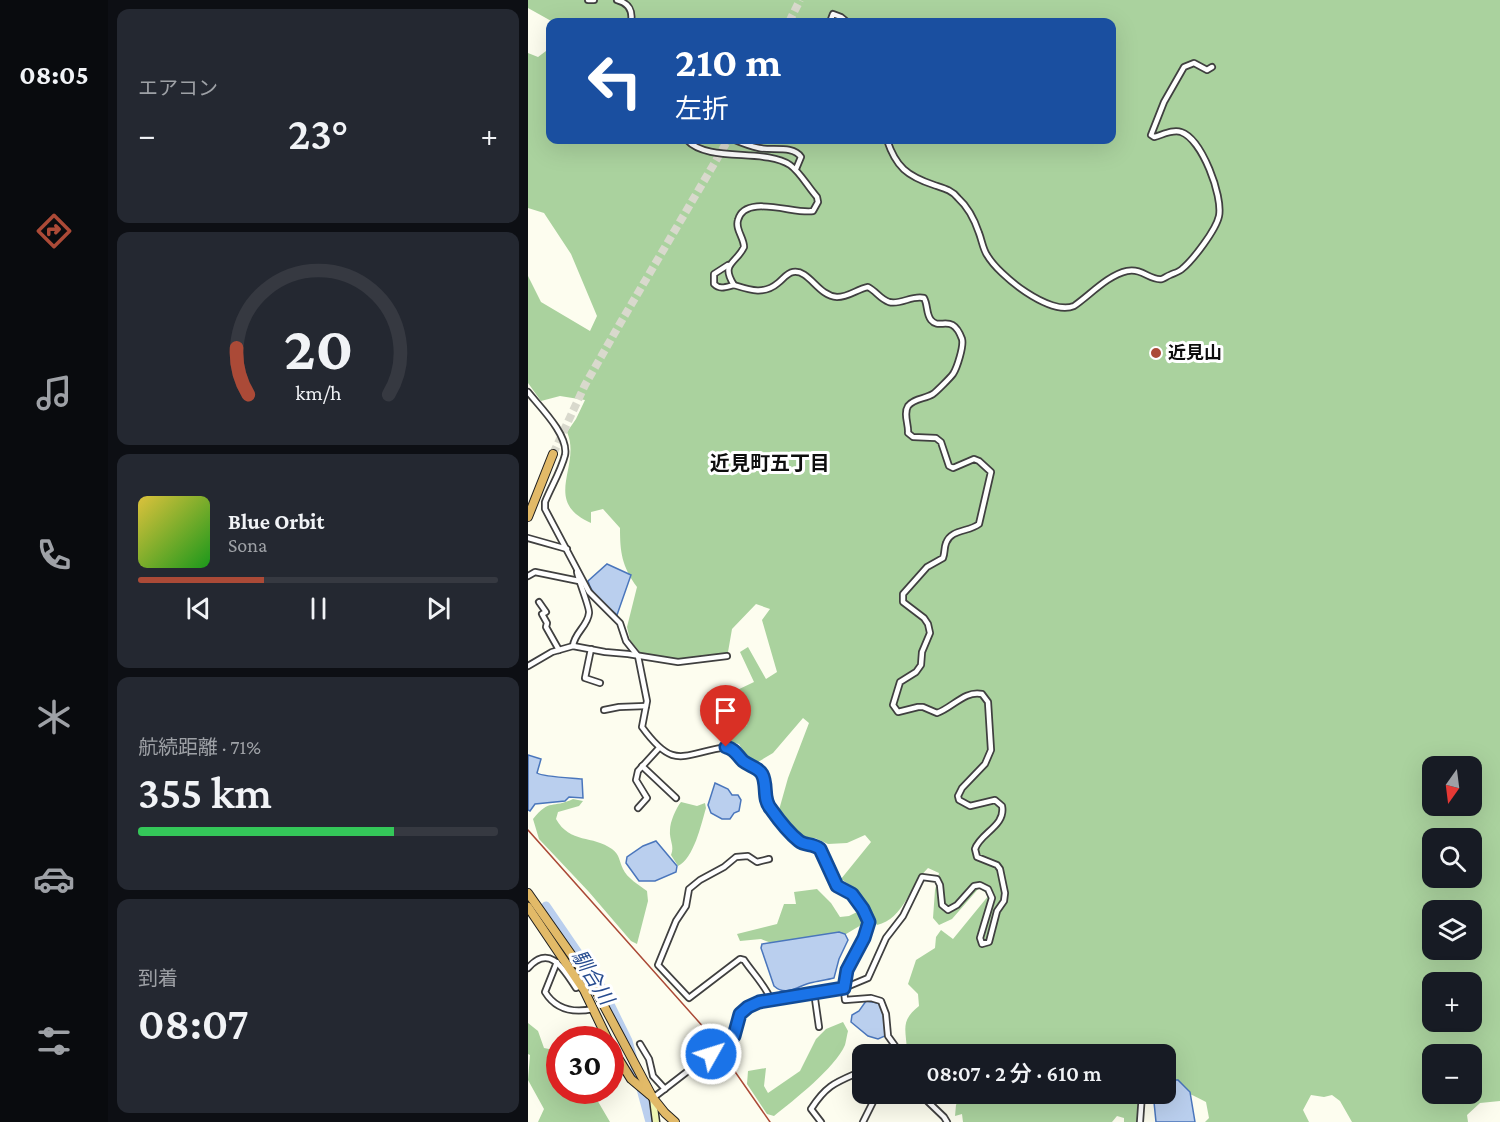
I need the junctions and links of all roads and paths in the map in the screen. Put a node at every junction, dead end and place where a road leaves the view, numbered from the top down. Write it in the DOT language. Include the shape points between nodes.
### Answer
graph roads {
  1 [pos="588,0"];
  2 [pos="594,0"];
  3 [pos="617,0"];
  4 [pos="632,18"];
  5 [pos="832,18"];
  6 [pos="843,18"];
  7 [pos="1212,67"];
  8 [pos="691,144"];
  9 [pos="747,144"];
  10 [pos="888,144"];
  11 [pos="796,169"];
  12 [pos="729,265"];
  13 [pos="734,285"];
  14 [pos="528,392"];
  15 [pos="553,454"];
  16 [pos="528,517"];
  17 [pos="528,538"];
  18 [pos="567,549"];
  19 [pos="576,569"];
  20 [pos="528,576"];
  21 [pos="579,580"];
  22 [pos="539,602"];
  23 [pos="573,646"];
  24 [pos="591,649"];
  25 [pos="559,650"];
  26 [pos="638,656"];
  27 [pos="727,656"];
  28 [pos="528,666"];
  29 [pos="600,683"];
  30 [pos="646,706"];
  31 [pos="604,710"];
  32 [pos="658,748"];
  33 [pos="642,766"];
  34 [pos="676,798"];
  35 [pos="638,808"];
  36 [pos="769,858"];
  37 [pos="529,897"];
  38 [pos="528,907"];
  39 [pos="557,962"];
  40 [pos="528,968"];
  41 [pos="581,986"];
  42 [pos="844,988"];
  43 [pos="814,992"];
  44 [pos="771,1000"];
  45 [pos="593,1009"];
  46 [pos="601,1026"];
  47 [pos="819,1027"];
  48 [pos="640,1044"];
  49 [pos="892,1044"];
  50 [pos="624,1068"];
  51 [pos="852,1074"];
  52 [pos="665,1089"];
  53 [pos="653,1098"];
  54 [pos="872,1104"];
  55 [pos="930,1104"];
  56 [pos="1141,1104"];
  57 [pos="656,1122"];
  58 [pos="675,1122"];
  59 [pos="821,1122"];
  60 [pos="863,1122"];
  61 [pos="947,1122"];
  62 [pos="1140,1122"];
  1 -- 2 [label="street"];
  3 -- 4 [label="street" via="631,9"];
  5 -- 6 [label="street" via="833,14"];
  7 -- 10 [label="street" via="1207,70 1194,63 1184,67 1151,135 1184,133 1203,157 1217,194 1216,224 1182,269 1161,279 1138,270 1120,273 1067,309 1028,294 996,267 960,199 945,188 912,177 891,153"];
  8 -- 11 [label="street" via="733,155 775,159"];
  9 -- 11 [label="street" via="799,153"];
  11 -- 12 [label="street" via="817,196 816,208 800,212 760,206 742,213 738,225 744,247"];
  12 -- 13 [label="street" via="728,275"];
  12 -- 13 [label="street" via="714,274 714,284 724,288"];
  13 -- 42 [label="street" via="762,291 798,272 834,297 868,287 890,302 924,298 931,321 955,326 963,348 950,377 932,394 909,406 908,433 941,442 949,466 958,467 974,459 991,472 979,524 950,537 943,558 927,567 903,594 903,602 924,618 930,633 921,666 900,682 893,705 898,712 924,707 937,714 973,694 986,698 991,750 985,764 958,796 970,806 995,801 1002,806 1002,817 975,849 977,857 1000,869 1005,898 997,911 989,942 982,944 981,929 992,898 988,889 974,885 957,905 944,909 937,879 922,876 868,978"];
  14 -- 18 [label="street" via="565,444 565,454 545,502"];
  15 -- 16 [label="highway"];
  17 -- 18 [label="street"];
  18 -- 19 [label="street"];
  19 -- 21 [label="street"];
  19 -- 26 [label="street" via="589,592 620,623 626,641"];
  20 -- 21 [label="street" via="535,572"];
  21 -- 23 [label="street" via="590,608 589,616 573,638"];
  22 -- 25 [label="street" via="546,612 542,614 546,627"];
  23 -- 24 [label="street"];
  23 -- 25 [label="street"];
  24 -- 26 [label="street"];
  24 -- 29 [label="street" via="585,678"];
  25 -- 28 [label="street"];
  26 -- 27 [label="street" via="678,662"];
  26 -- 30 [label="street"];
  30 -- 31 [label="street"];
  30 -- 32 [label="street" via="642,727"];
  32 -- 33 [label="street"];
  32 -- 42 [label="street" via="685,757 726,747 759,770 771,810 799,841 820,849 837,886 852,894 869,922 847,970"];
  33 -- 34 [label="street"];
  33 -- 35 [label="street" via="636,780 647,798"];
  36 -- 44 [label="street" via="757,862 748,856 736,857 689,889 686,906 658,965 689,998 740,959 744,960"];
  37 -- 53 [label="highway" via="594,987"];
  38 -- 41 [label="highway"];
  39 -- 40 [label="street" via="543,958"];
  39 -- 41 [label="street" via="576,988"];
  39 -- 45 [label="street" via="546,986 550,1000 571,1011"];
  41 -- 45 [label="highway"];
  42 -- 43 [label="street"];
  42 -- 49 [label="street" via="845,1000 880,1001"];
  43 -- 44 [label="street"];
  43 -- 47 [label="street"];
  44 -- 52 [label="street, bridge" via="748,1007 740,1014 734,1036"];
  45 -- 46 [label="highway"];
  48 -- 52 [label="street" via="653,1076"];
  50 -- 53 [label="highway"];
  51 -- 59 [label="street" via="830,1086 811,1109"];
  52 -- 53 [label="street"];
  53 -- 57 [label="main road"];
  53 -- 58 [label="highway"];
  54 -- 60 [label="street"];
  55 -- 61 [label="street"];
  56 -- 62 [label="street"];
}
